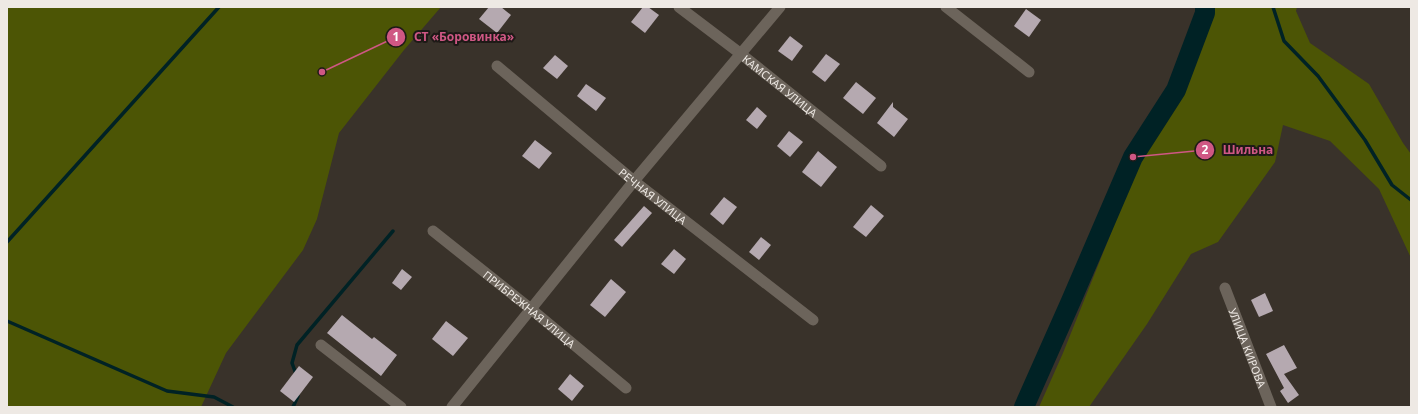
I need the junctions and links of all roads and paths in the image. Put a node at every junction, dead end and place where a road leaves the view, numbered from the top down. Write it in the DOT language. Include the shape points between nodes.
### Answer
graph roads {
  1 [pos="679,7"];
  2 [pos="780,7"];
  3 [pos="946,7"];
  4 [pos="741,54"];
  5 [pos="497,66"];
  6 [pos="1029,72"];
  7 [pos="881,166"];
  8 [pos="634,181"];
  9 [pos="433,231"];
  10 [pos="1225,288"];
  11 [pos="532,309"];
  12 [pos="813,320"];
  13 [pos="320,345"];
  14 [pos="626,388"];
  15 [pos="401,407"];
  16 [pos="452,407"];
  17 [pos="1271,407"];
  1 -- 4 [label="street, КАМСКАЯ УЛИЦА"];
  2 -- 4 [label="street"];
  3 -- 6 [label="street"];
  4 -- 7 [label="street, КАМСКАЯ УЛИЦА"];
  4 -- 8 [label="street"];
  5 -- 8 [label="street, РЕЧНАЯ УЛИЦА"];
  8 -- 11 [label="street"];
  8 -- 12 [label="street, РЕЧНАЯ УЛИЦА"];
  9 -- 11 [label="street, ПРИБРЕЖНАЯ УЛИЦА"];
  10 -- 17 [label="street, УЛИЦА КИРОВА"];
  11 -- 14 [label="street, ПРИБРЕЖНАЯ УЛИЦА"];
  11 -- 16 [label="street"];
  13 -- 15 [label="street"];
}
